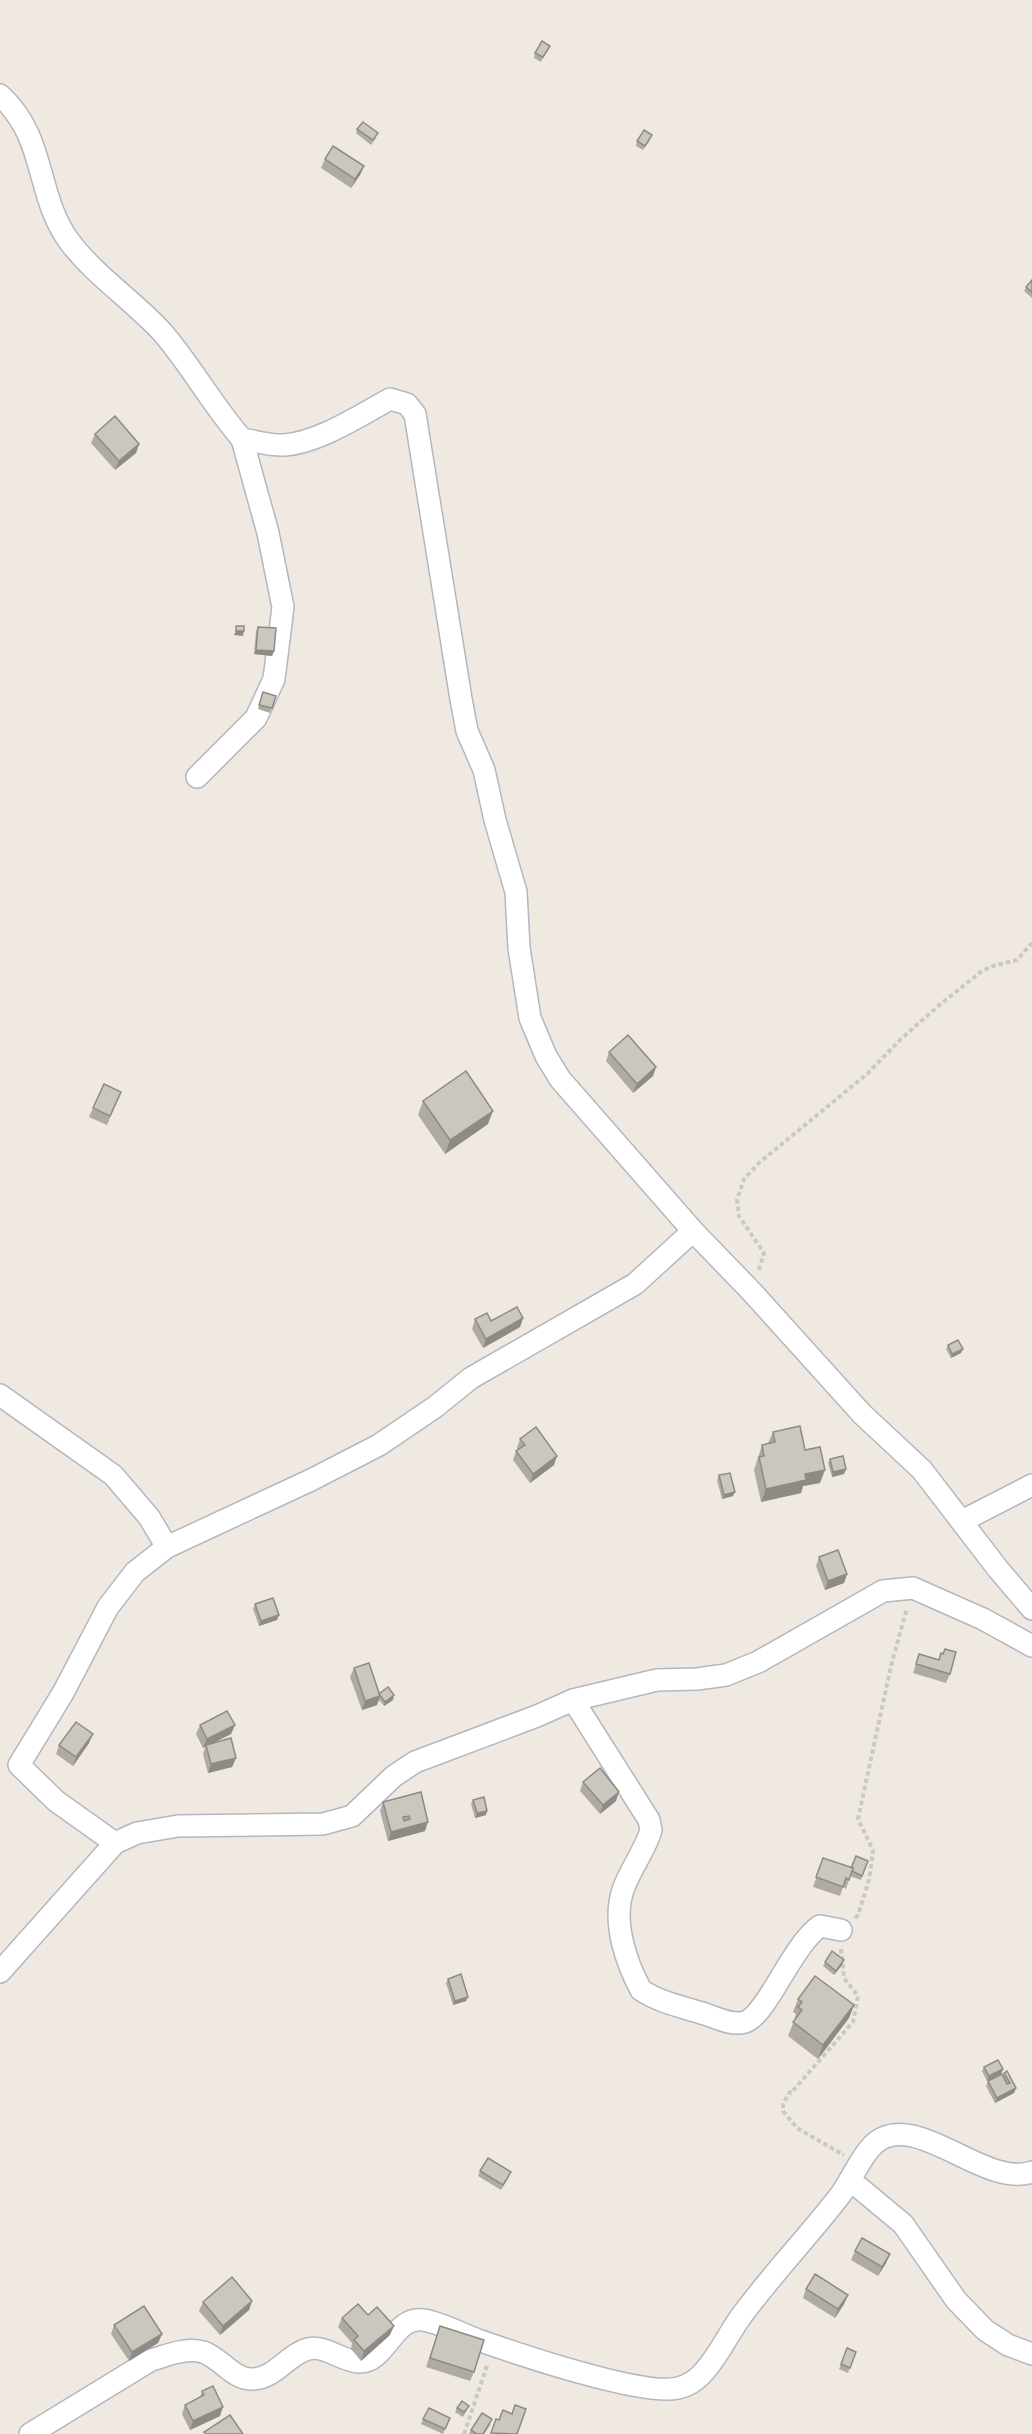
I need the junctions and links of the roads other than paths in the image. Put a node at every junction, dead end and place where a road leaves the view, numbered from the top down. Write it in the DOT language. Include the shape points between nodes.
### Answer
graph roads {
  1 [pos="0,95"];
  2 [pos="242,439"];
  3 [pos="197,777"];
  4 [pos="693,1231"];
  5 [pos="0,1395"];
  6 [pos="1032,1485"];
  7 [pos="962,1521"];
  8 [pos="167,1547"];
  9 [pos="1032,1609"];
  10 [pos="1032,1646"];
  11 [pos="573,1700"];
  12 [pos="114,1843"];
  13 [pos="841,1930"];
  14 [pos="0,1972"];
  15 [pos="855,2172"];
  16 [pos="1032,2172"];
  17 [pos="1032,2354"];
  18 [pos="30,2434"];
  1 -- 2 [label="street" via="28,128 51,207 69,241 162,333"];
  2 -- 3 [label="street" via="283,607 274,679 256,718"];
  2 -- 4 [label="street" via="283,445 302,442 390,399 407,404 416,414 460,699 467,731 484,770 516,892 519,948 530,1018 560,1079"];
  4 -- 7 [label="street" via="862,1414 922,1470"];
  4 -- 8 [label="street" via="634,1284 471,1378 379,1445"];
  5 -- 8 [label="street" via="113,1475"];
  6 -- 7 [label="street"];
  7 -- 9 [label="street"];
  8 -- 12 [label="street" via="135,1572 108,1607 19,1765 56,1802"];
  10 -- 11 [label="street" via="913,1588 883,1591 758,1662 726,1675 657,1680"];
  11 -- 12 [label="street" via="415,1762 351,1816 323,1824 178,1826 137,1833"];
  11 -- 13 [label="street" via="649,1820 648,1841 623,1890 619,1909 624,1948 641,1990 671,2005 725,2022 744,2023 759,2014 795,1952 814,1931 820,1926"];
  12 -- 14 [label="street"];
  15 -- 16 [label="street" via="873,2145 886,2136 902,2135 933,2142 994,2171 1021,2176"];
  15 -- 17 [label="street" via="903,2224 956,2300 985,2330"];
  15 -- 18 [label="street" via="740,2317 703,2373 676,2388 628,2383 493,2345 422,2320 408,2322 370,2359 360,2362 317,2347 304,2349 266,2377 255,2379 244,2379 202,2352 151,2360"];
}
